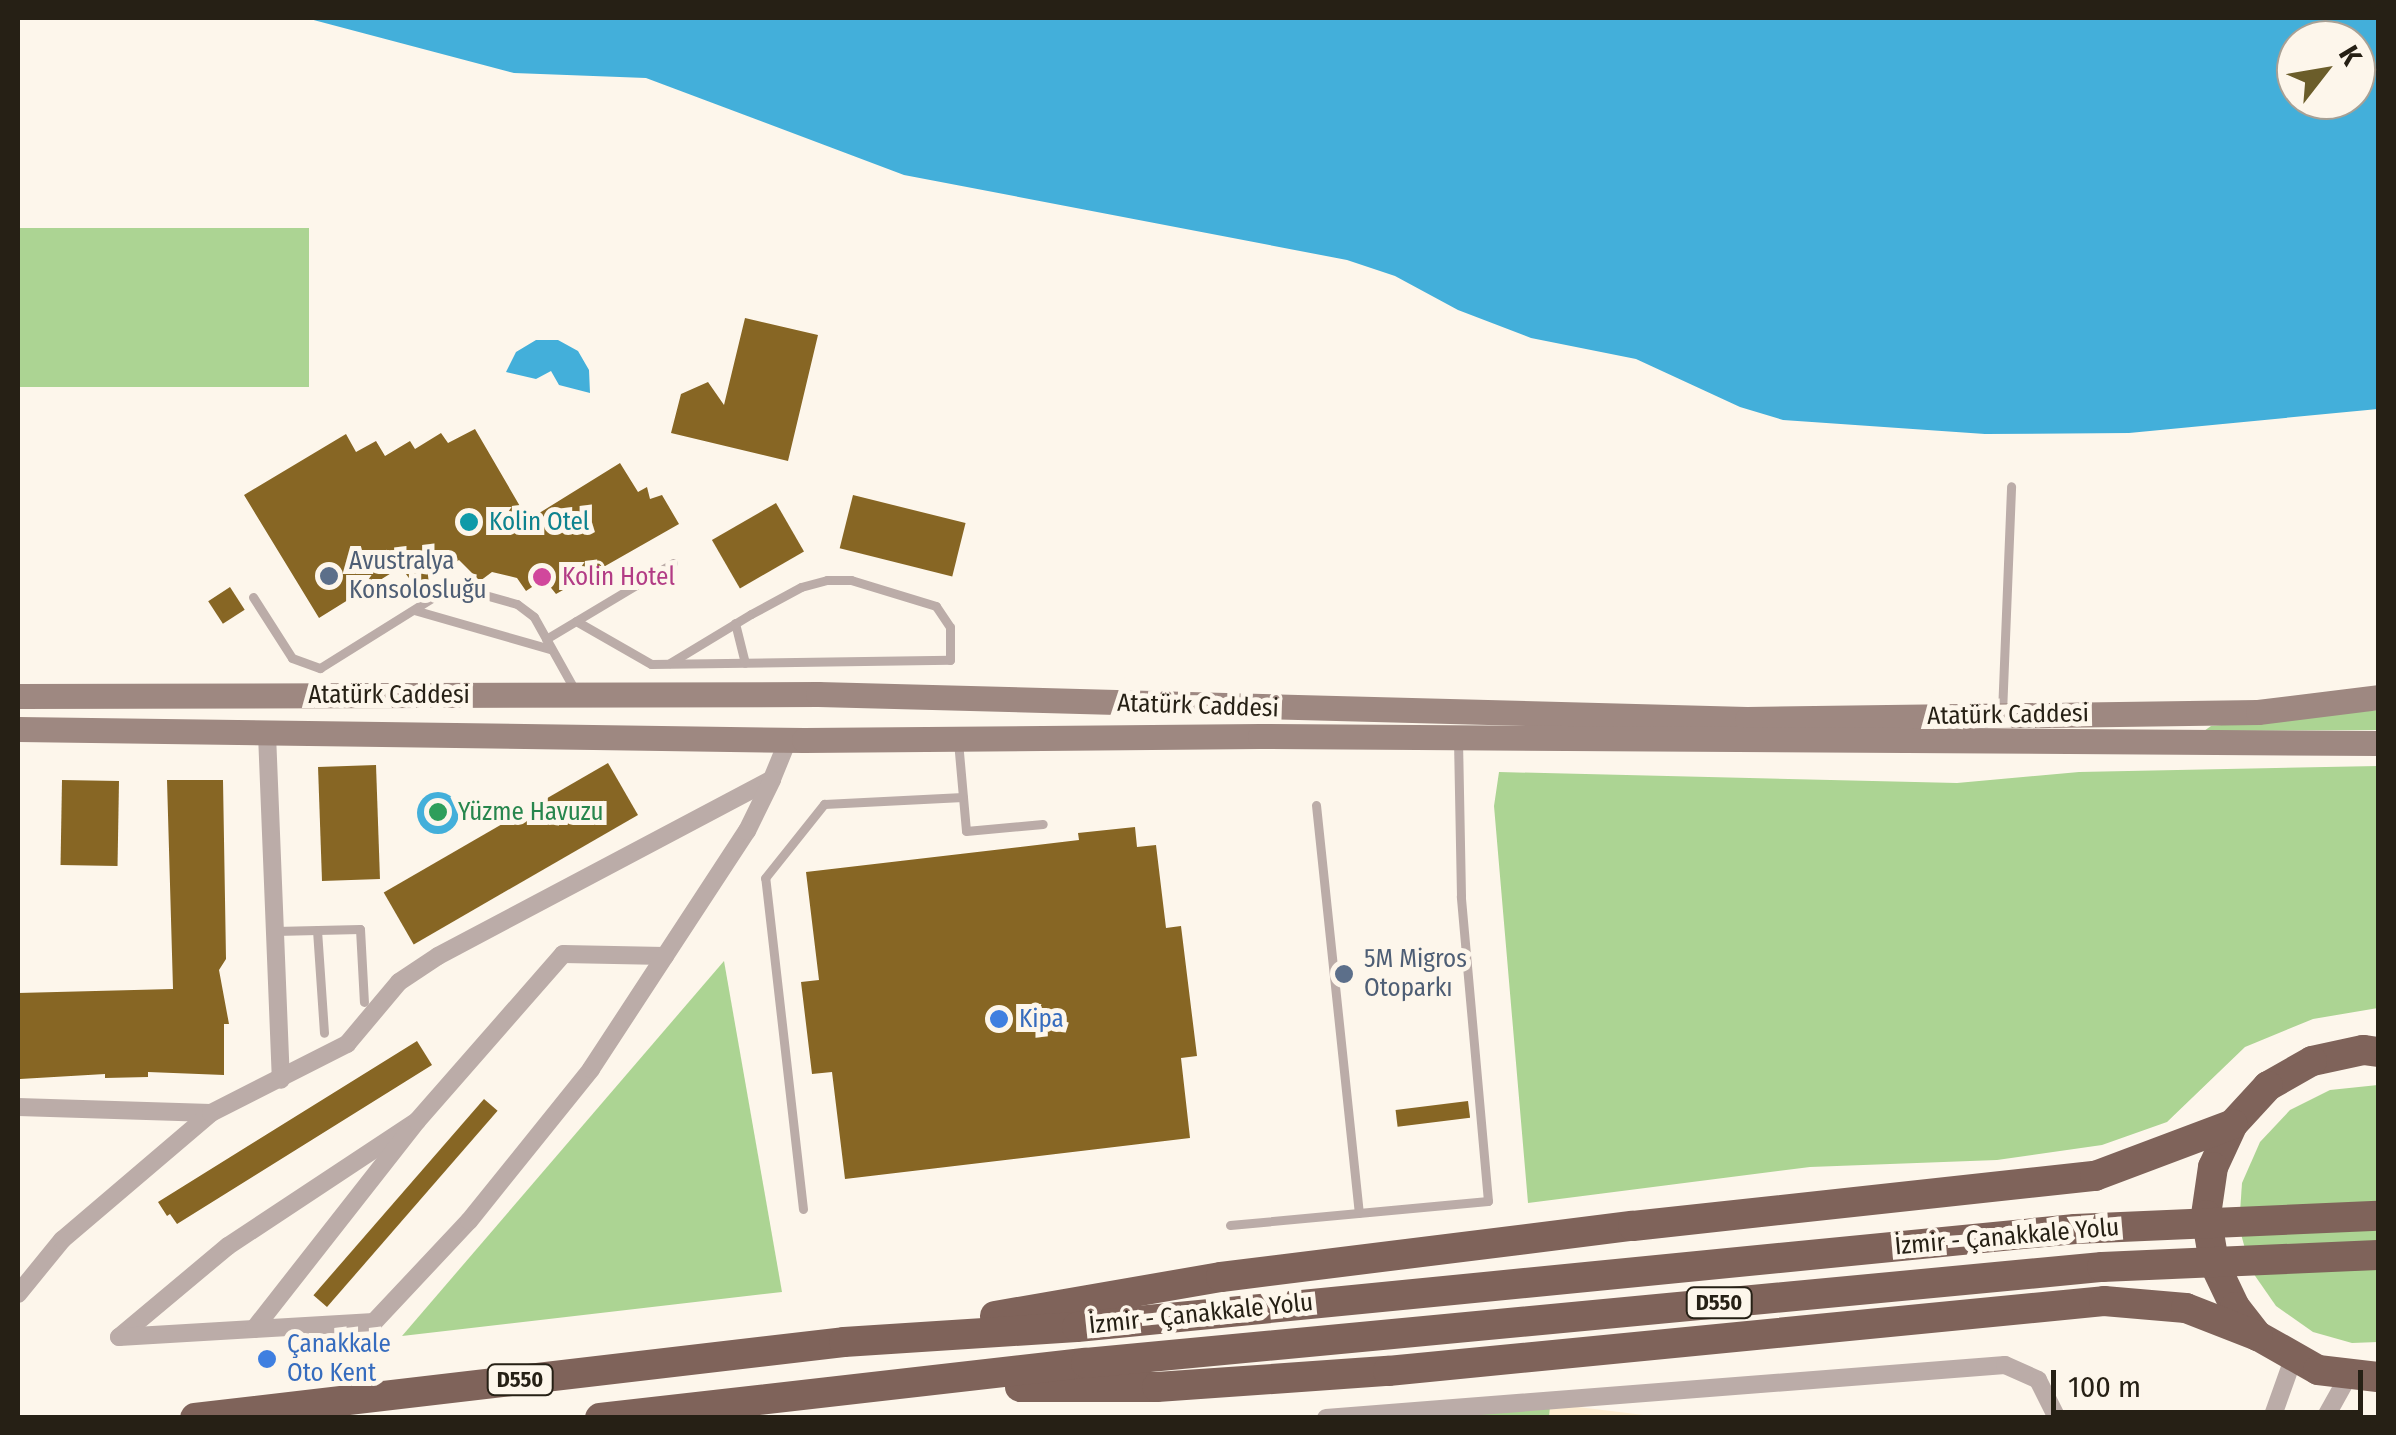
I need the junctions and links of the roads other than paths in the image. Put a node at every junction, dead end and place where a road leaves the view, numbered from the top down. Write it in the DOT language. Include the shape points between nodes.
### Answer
graph roads {
  1 [pos="2011,486"];
  2 [pos="673,563"];
  3 [pos="253,597"];
  4 [pos="414,610"];
  5 [pos="576,621"];
  6 [pos="735,623"];
  7 [pos="548,644"];
  8 [pos="745,662"];
  9 [pos="670,663"];
  10 [pos="577,694"];
  11 [pos="784,694"];
  12 [pos="18,696"];
  13 [pos="2378,696"];
  14 [pos="1458,713"];
  15 [pos="2002,716"];
  16 [pos="18,729"];
  17 [pos="266,734"];
  18 [pos="582,737"];
  19 [pos="958,738"];
  20 [pos="1458,739"];
  21 [pos="788,740"];
  22 [pos="2378,743"];
  23 [pos="772,779"];
  24 [pos="963,797"];
  25 [pos="1316,805"];
  26 [pos="1044,824"];
  27 [pos="317,930"];
  28 [pos="275,931"];
  29 [pos="665,956"];
  30 [pos="364,1002"];
  31 [pos="324,1033"];
  32 [pos="2373,1048"];
  33 [pos="282,1080"];
  34 [pos="18,1107"];
  35 [pos="210,1113"];
  36 [pos="418,1121"];
  37 [pos="2233,1124"];
  38 [pos="803,1209"];
  39 [pos="1359,1213"];
  40 [pos="2378,1216"];
  41 [pos="1230,1225"];
  42 [pos="2378,1255"];
  43 [pos="18,1294"];
  44 [pos="254,1329"];
  45 [pos="2258,1336"];
  46 [pos="844,1342"];
  47 [pos="2293,1359"];
  48 [pos="2364,1376"];
  49 [pos="852,1387"];
  50 [pos="2056,1414"];
  51 [pos="196,1418"];
  52 [pos="600,1418"];
  53 [pos="1326,1418"];
  54 [pos="2272,1418"];
  55 [pos="2325,1418"];
  1 -- 15 [label="lane"];
  2 -- 5 [label="lane"];
  3 -- 4 [label="lane" via="292,658 314,668"];
  4 -- 7 [label="lane"];
  4 -- 7 [label="lane" via="460,588 517,604"];
  5 -- 7 [label="lane"];
  5 -- 9 [label="lane" via="651,664"];
  6 -- 8 [label="lane"];
  6 -- 8 [label="lane" via="801,587 839,580 936,606 950,627 950,660"];
  6 -- 9 [label="lane"];
  7 -- 10 [label="lane"];
  8 -- 9 [label="lane"];
  10 -- 11 [label="main road, Atatürk Caddesi"];
  10 -- 12 [label="main road, Atatürk Caddesi"];
  10 -- 18 [label="main road"];
  11 -- 14 [label="main road, Atatürk Caddesi"];
  11 -- 21 [label="main road"];
  13 -- 15 [label="main road, Atatürk Caddesi" via="2258,712"];
  14 -- 15 [label="main road, Atatürk Caddesi"];
  14 -- 20 [label="main road"];
  16 -- 17 [label="main road, Atatürk Caddesi"];
  17 -- 18 [label="main road, Atatürk Caddesi"];
  17 -- 28 [label="street"];
  18 -- 21 [label="main road, Atatürk Caddesi"];
  19 -- 20 [label="main road, Atatürk Caddesi"];
  19 -- 21 [label="main road, Atatürk Caddesi"];
  19 -- 24 [label="lane"];
  20 -- 22 [label="main road, Atatürk Caddesi"];
  20 -- 39 [label="lane" via="1461,896 1488,1201"];
  21 -- 23 [label="street"];
  23 -- 29 [label="street"];
  23 -- 33 [label="street" via="438,956 399,982 346,1044"];
  24 -- 26 [label="lane" via="966,831"];
  24 -- 38 [label="lane" via="824,804 766,878"];
  25 -- 39 [label="lane"];
  27 -- 28 [label="lane"];
  27 -- 30 [label="lane" via="360,929"];
  27 -- 31 [label="lane"];
  28 -- 33 [label="street"];
  29 -- 36 [label="street" via="563,954"];
  29 -- 44 [label="street" via="591,1068 469,1221 374,1322"];
  32 -- 37 [label="highway" via="2312,1060 2268,1086"];
  33 -- 35 [label="street"];
  34 -- 35 [label="street"];
  35 -- 43 [label="street" via="62,1240"];
  36 -- 44 [label="street"];
  36 -- 44 [label="street" via="228,1246 119,1336"];
  37 -- 45 [label="highway" via="2213,1167 2206,1216 2214,1263"];
  37 -- 46 [label="highway" via="2095,1176 1221,1277"];
  39 -- 41 [label="lane"];
  40 -- 46 [label="highway, İzmir - Çanakkale Yolu / D550" via="2075,1229 1077,1327"];
  42 -- 49 [label="highway, İzmir - Çanakkale Yolu / D550" via="2102,1267"];
  45 -- 47 [label="highway"];
  45 -- 49 [label="highway" via="2186,1308 2104,1300 1388,1371 1157,1387"];
  46 -- 51 [label="highway, İzmir - Çanakkale Yolu / D550"];
  47 -- 48 [label="highway"];
  47 -- 54 [label="street"];
  48 -- 55 [label="street"];
  49 -- 52 [label="highway, D550"];
  50 -- 53 [label="street" via="2038,1380 2004,1365"];
}
